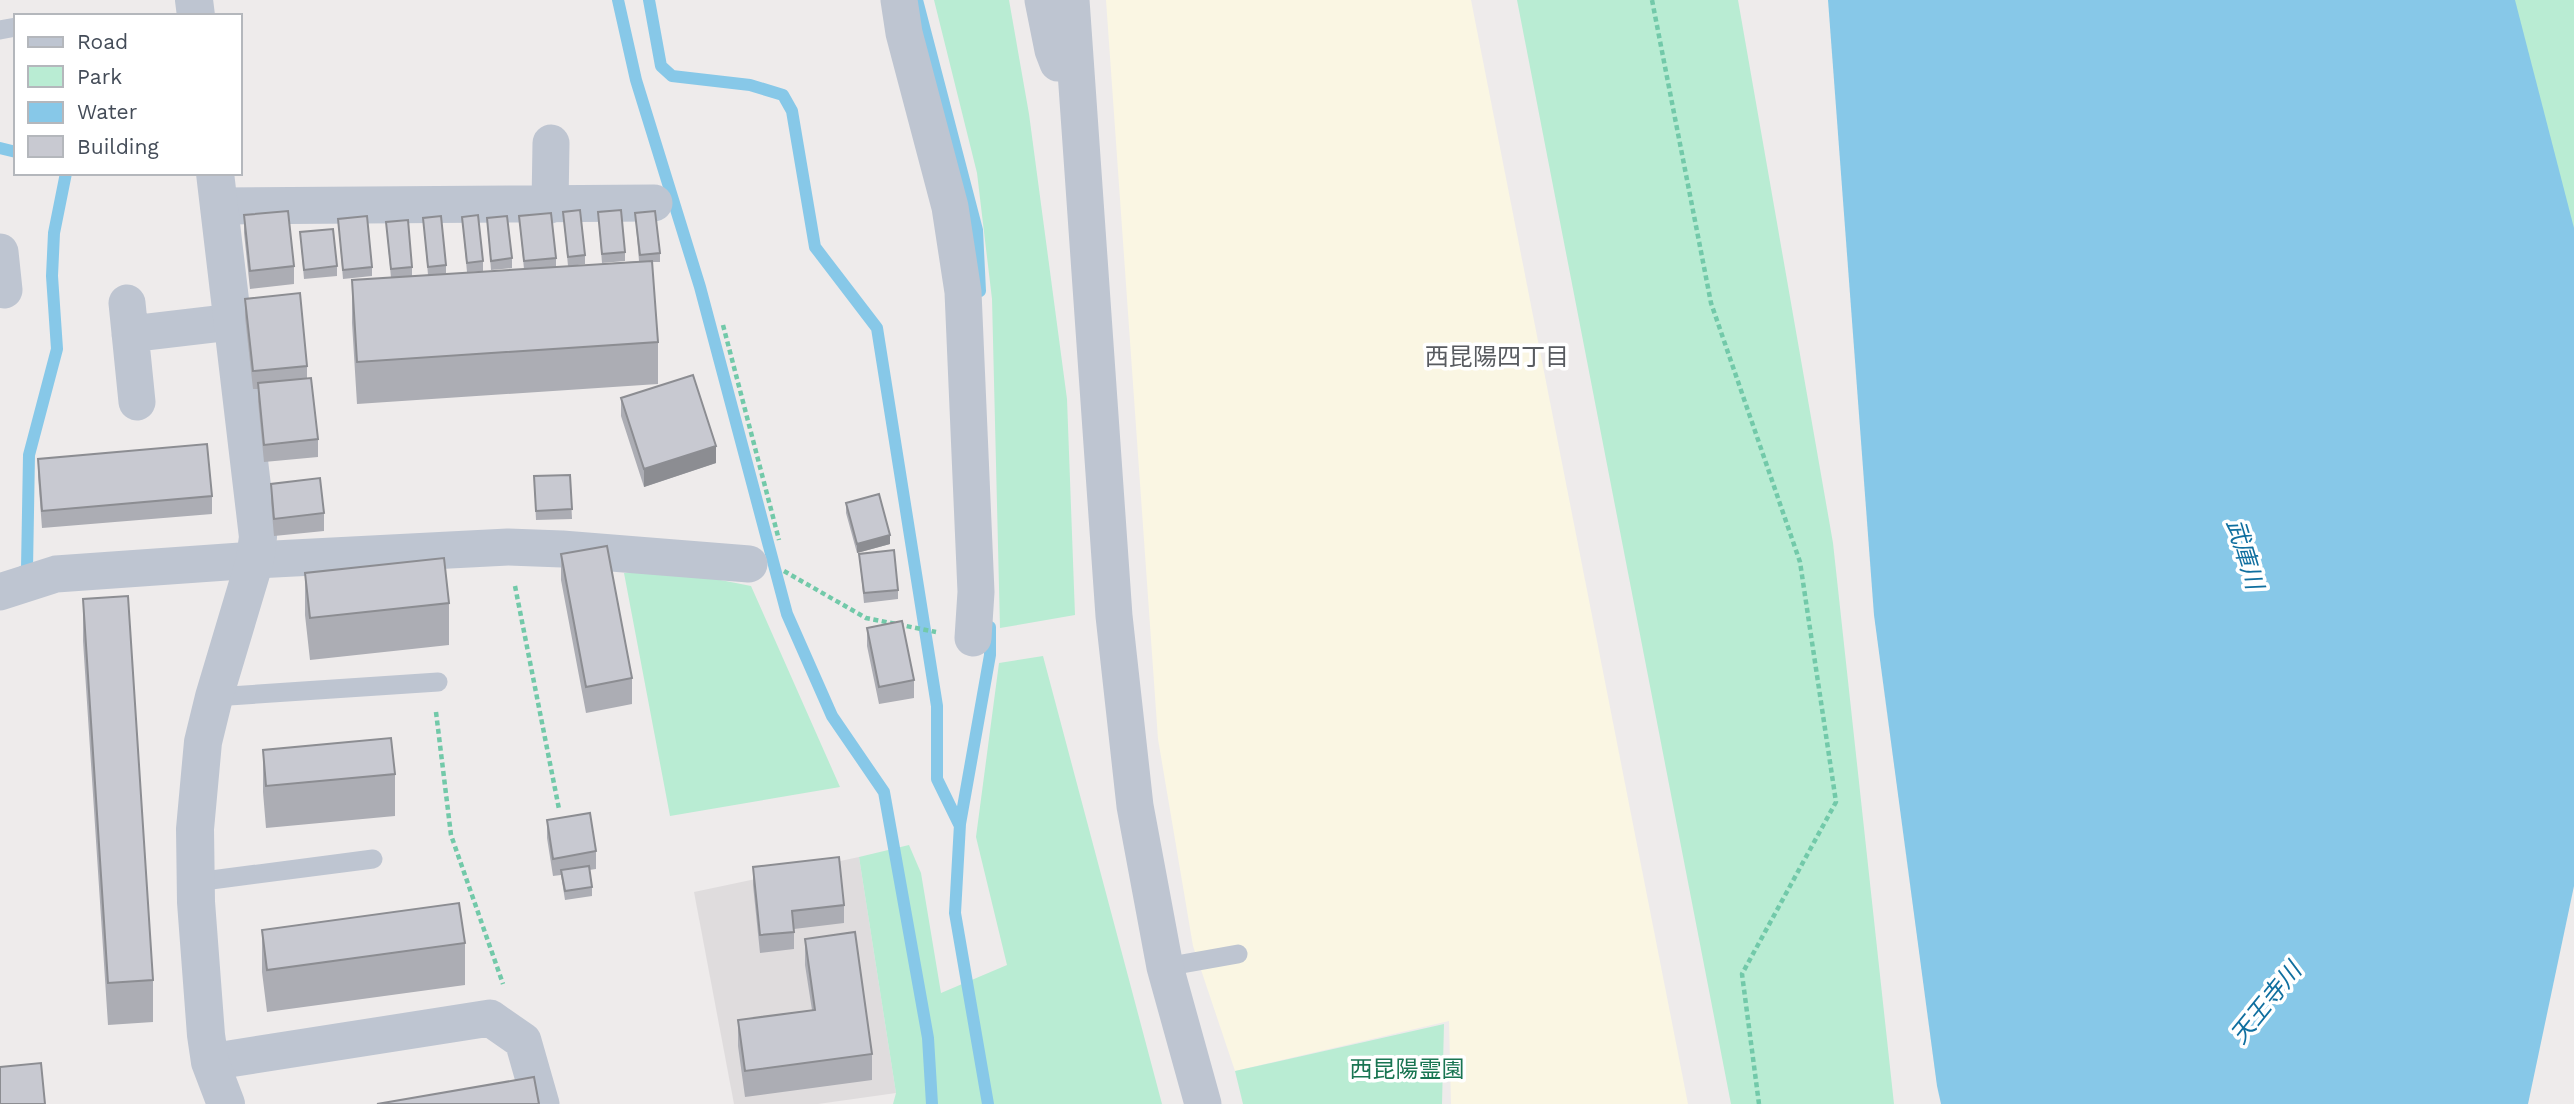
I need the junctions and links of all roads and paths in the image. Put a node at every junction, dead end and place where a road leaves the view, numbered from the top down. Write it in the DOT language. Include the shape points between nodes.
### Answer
graph roads {
  1 [pos="899,0"];
  2 [pos="1042,0"];
  3 [pos="1071,0"];
  4 [pos="1652,0"];
  5 [pos="1078,114"];
  6 [pos="551,143"];
  7 [pos="217,190"];
  8 [pos="654,204"];
  9 [pos="550,205"];
  10 [pos="0,252"];
  11 [pos="4,290"];
  12 [pos="232,321"];
  13 [pos="723,325"];
  14 [pos="138,402"];
  15 [pos="508,547"];
  16 [pos="783,552"];
  17 [pos="255,560"];
  18 [pos="787,563"];
  19 [pos="749,564"];
  20 [pos="784,571"];
  21 [pos="792,574"];
  22 [pos="0,592"];
  23 [pos="956,635"];
  24 [pos="435,682"];
  25 [pos="214,697"];
  26 [pos="559,809"];
  27 [pos="373,859"];
  28 [pos="196,882"];
  29 [pos="1238,954"];
  30 [pos="1165,967"];
  31 [pos="523,1041"];
  32 [pos="209,1062"];
  33 [pos="226,1104"];
  34 [pos="541,1104"];
  35 [pos="1203,1104"];
  36 [pos="1759,1104"];
  1 -- 23 [label="street" via="950,207 963,292 976,592"];
  2 -- 5 [label="street" via="1053,50"];
  3 -- 5 [label="street"];
  4 -- 36 [label="path" via="1711,303 1800,562 1836,802 1742,974"];
  5 -- 30 [label="street" via="1114,616 1135,806"];
  6 -- 9 [label="street"];
  7 -- 9 [label="street"];
  7 -- 12 [label="street"];
  8 -- 9 [label="street"];
  10 -- 11 [label="street"];
  12 -- 14 [label="street" via="129,318"];
  12 -- 17 [label="street" via="257,522"];
  13 -- 16 [label="path"];
  15 -- 17 [label="street"];
  15 -- 19 [label="street"];
  15 -- 26 [label="path"];
  17 -- 22 [label="street" via="56,574"];
  17 -- 25 [label="street"];
  18 -- 21 [label="path"];
  20 -- 21 [label="path"];
  21 -- 23 [label="path" via="866,618"];
  24 -- 25 [label="lane"];
  24 -- 31 [label="path" via="452,835"];
  25 -- 28 [label="street" via="198,783"];
  27 -- 28 [label="lane"];
  28 -- 32 [label="street"];
  29 -- 30 [label="lane"];
  30 -- 35 [label="street"];
  31 -- 32 [label="street" via="490,1018"];
  31 -- 34 [label="street"];
  32 -- 33 [label="street"];
}
